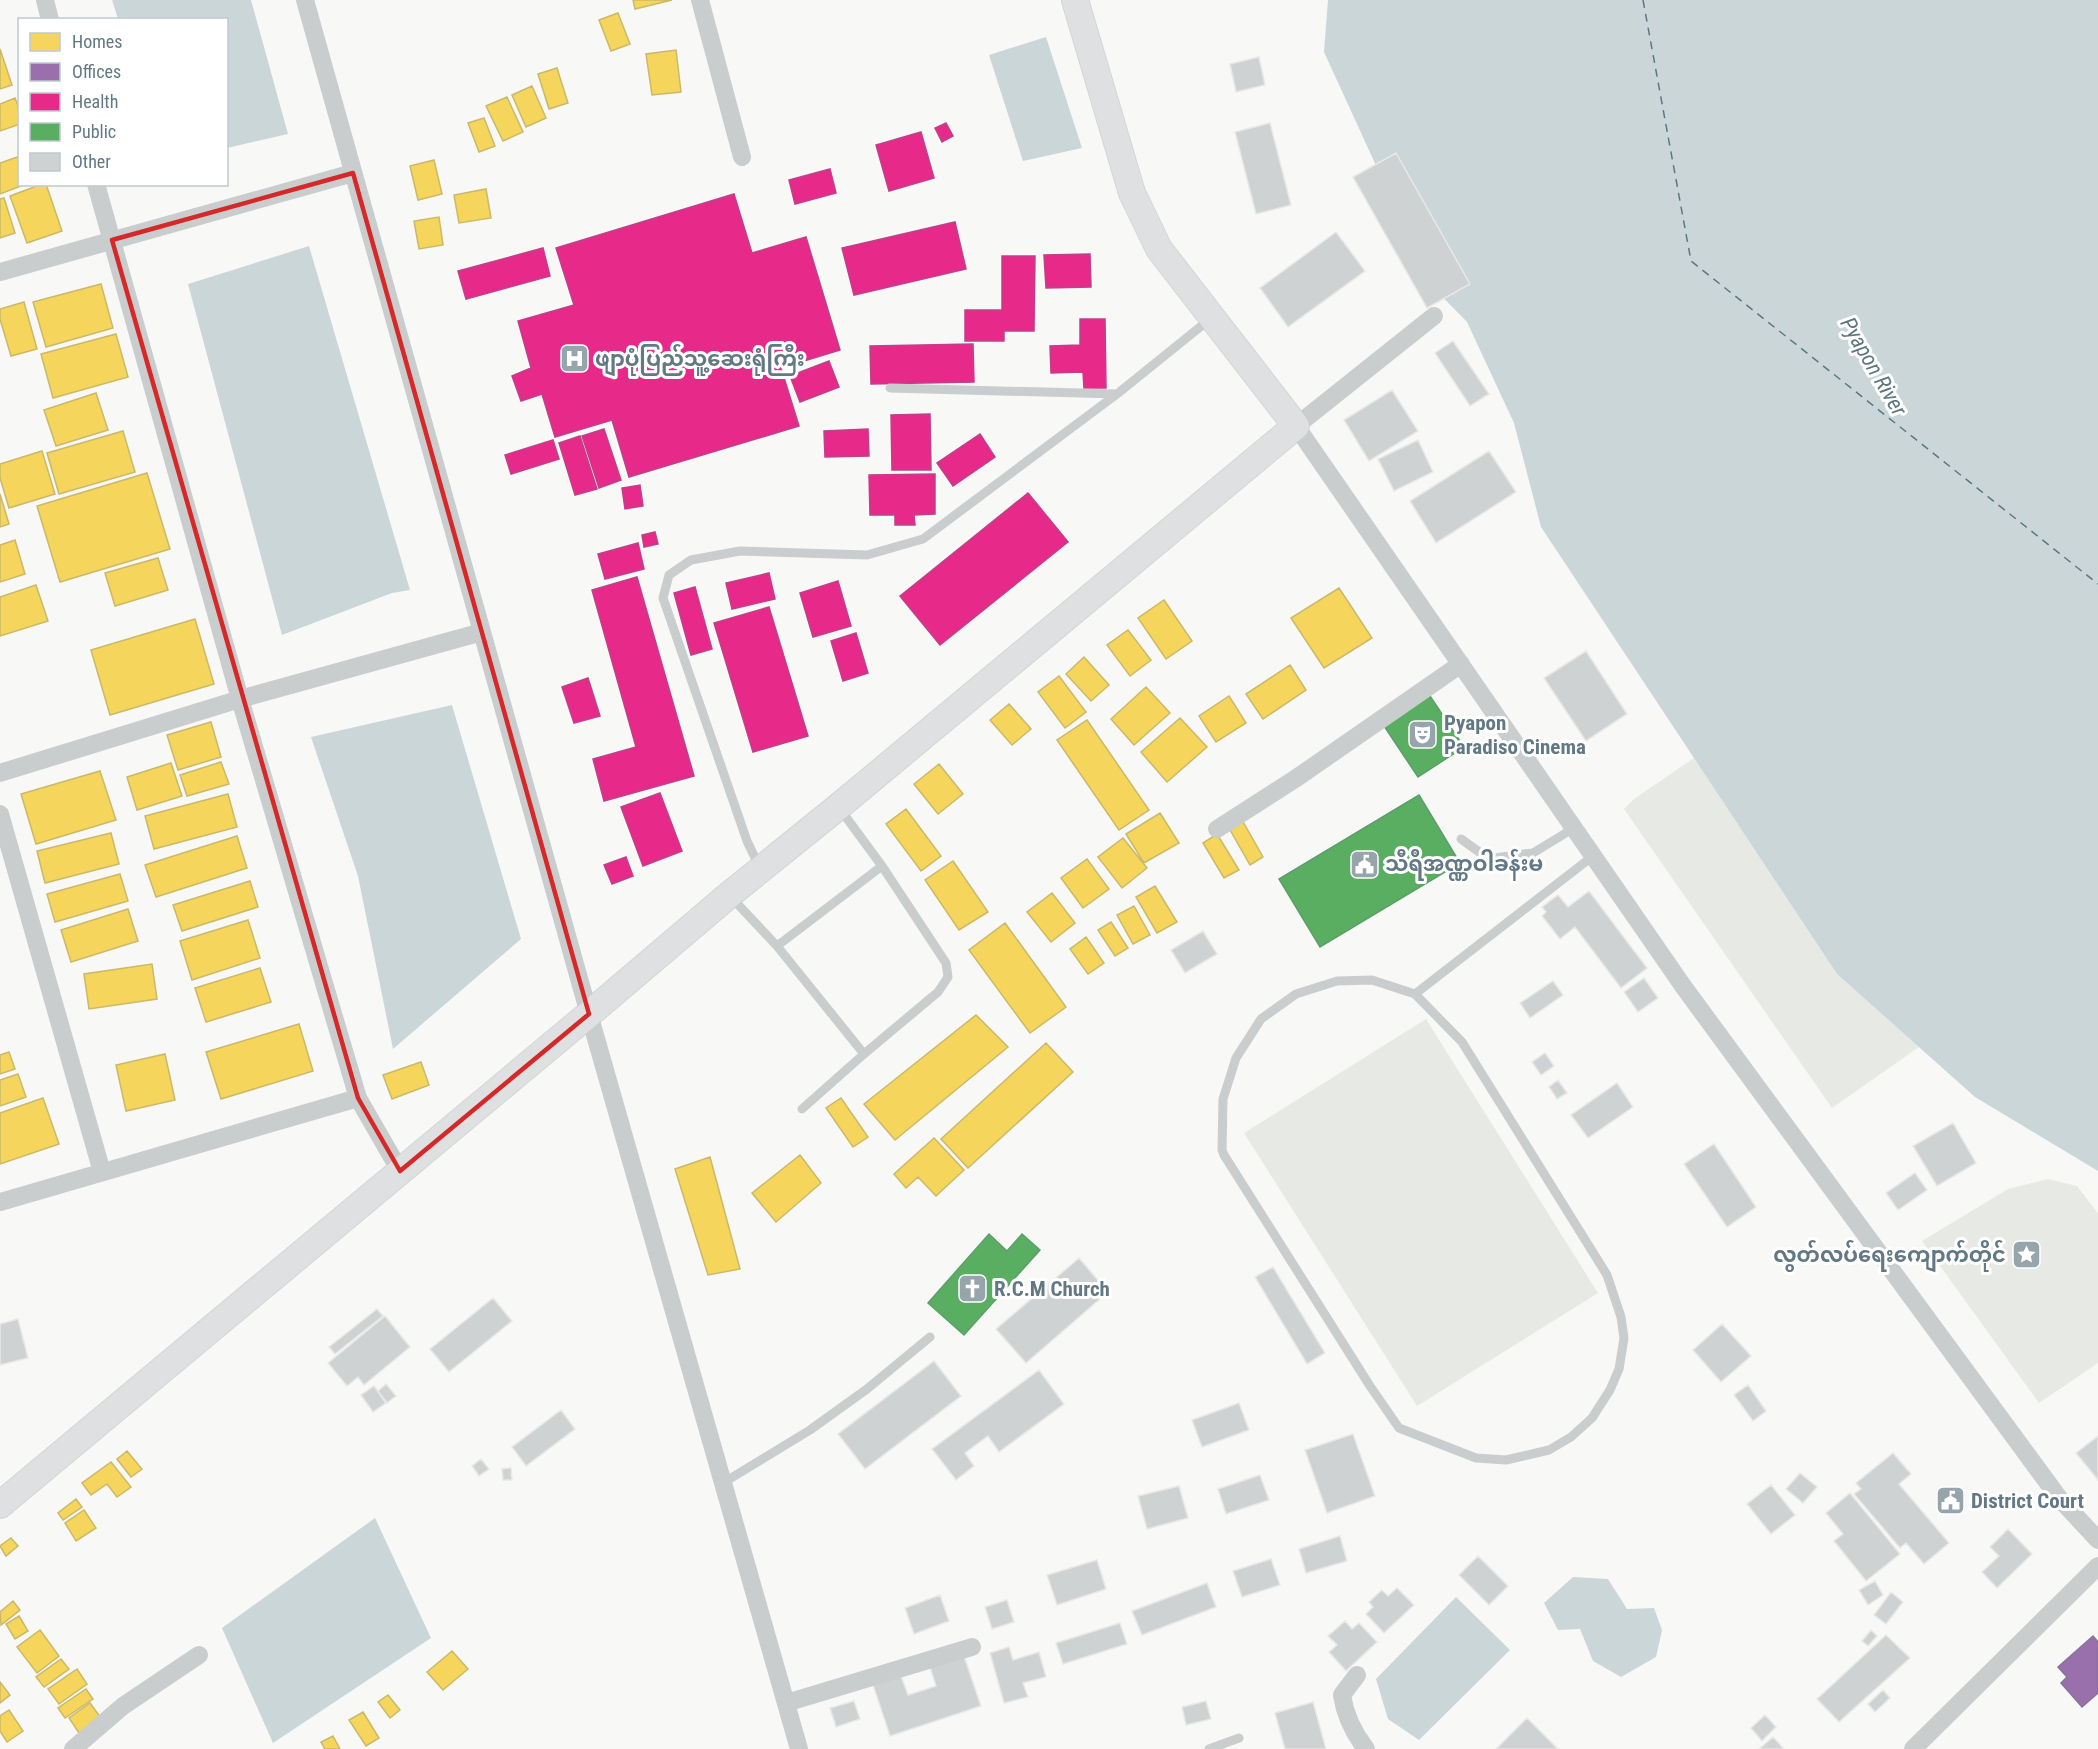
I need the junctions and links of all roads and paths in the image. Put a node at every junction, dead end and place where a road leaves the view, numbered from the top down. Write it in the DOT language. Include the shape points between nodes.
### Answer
graph roads {
  1 [pos="45,0"];
  2 [pos="305,0"];
  3 [pos="700,0"];
  4 [pos="1075,0"];
  5 [pos="50,18"];
  6 [pos="742,158"];
  7 [pos="353,173"];
  8 [pos="97,186"];
  9 [pos="112,240"];
  10 [pos="0,272"];
  11 [pos="1434,316"];
  12 [pos="1212,317"];
  13 [pos="890,388"];
  14 [pos="1117,394"];
  15 [pos="1296,426"];
  16 [pos="482,632"];
  17 [pos="1461,664"];
  18 [pos="240,699"];
  19 [pos="0,772"];
  20 [pos="838,807"];
  21 [pos="0,814"];
  22 [pos="1574,828"];
  23 [pos="1217,829"];
  24 [pos="1461,839"];
  25 [pos="1593,856"];
  26 [pos="882,866"];
  27 [pos="760,869"];
  28 [pos="729,895"];
  29 [pos="777,946"];
  30 [pos="1415,994"];
  31 [pos="589,1014"];
  32 [pos="864,1054"];
  33 [pos="358,1098"];
  34 [pos="802,1109"];
  35 [pos="400,1171"];
  36 [pos="102,1172"];
  37 [pos="0,1202"];
  38 [pos="930,1337"];
  39 [pos="723,1483"];
  40 [pos="0,1505"];
  41 [pos="2098,1540"];
  42 [pos="2098,1566"];
  43 [pos="972,1647"];
  44 [pos="199,1655"];
  45 [pos="1357,1675"];
  46 [pos="786,1703"];
  47 [pos="1239,1738"];
  48 [pos="73,1749"];
  49 [pos="799,1749"];
  50 [pos="1209,1749"];
  51 [pos="1366,1749"];
  52 [pos="1913,1749"];
  1 -- 5 [label="street"];
  2 -- 7 [label="street"];
  3 -- 6 [label="street"];
  4 -- 12 [label="main road" via="1132,193 1159,249"];
  7 -- 9 [label="street"];
  7 -- 16 [label="street"];
  8 -- 9 [label="street"];
  9 -- 10 [label="street"];
  9 -- 18 [label="street"];
  11 -- 15 [label="street"];
  12 -- 14 [label="lane"];
  12 -- 15 [label="main road"];
  13 -- 14 [label="lane"];
  14 -- 27 [label="lane" via="923,539 867,555 740,551 691,560 669,575 663,598 747,842"];
  15 -- 17 [label="street"];
  15 -- 20 [label="main road"];
  16 -- 18 [label="street"];
  16 -- 31 [label="street"];
  17 -- 22 [label="street"];
  17 -- 23 [label="street"];
  18 -- 19 [label="street"];
  18 -- 33 [label="street"];
  20 -- 26 [label="lane"];
  20 -- 27 [label="main road"];
  21 -- 36 [label="street"];
  22 -- 24 [label="lane" via="1533,853 1494,858"];
  22 -- 25 [label="street"];
  25 -- 30 [label="lane"];
  25 -- 41 [label="street" via="1683,986 2052,1488"];
  26 -- 29 [label="lane"];
  26 -- 32 [label="lane" via="946,963 948,976 938,992"];
  27 -- 28 [label="main road"];
  28 -- 29 [label="lane"];
  28 -- 31 [label="main road"];
  29 -- 32 [label="lane"];
  30 -- 30 [label="lane" via="1462,1042 1607,1275 1622,1317 1624,1338 1619,1369 1592,1418 1549,1450 1525,1457 1476,1458 1399,1428 1222,1150 1224,1099 1236,1059 1261,1019 1296,994 1337,981 1372,980"];
  31 -- 35 [label="main road"];
  31 -- 39 [label="street"];
  32 -- 34 [label="lane"];
  33 -- 35 [label="street"];
  33 -- 36 [label="street"];
  35 -- 40 [label="main road"];
  36 -- 37 [label="street"];
  38 -- 39 [label="lane" via="810,1430"];
  39 -- 46 [label="street"];
  42 -- 52 [label="street"];
  43 -- 46 [label="street"];
  44 -- 48 [label="street" via="123,1706"];
  45 -- 51 [label="street" via="1342,1695 1355,1735"];
  46 -- 49 [label="street"];
  47 -- 50 [label="lane"];
}
